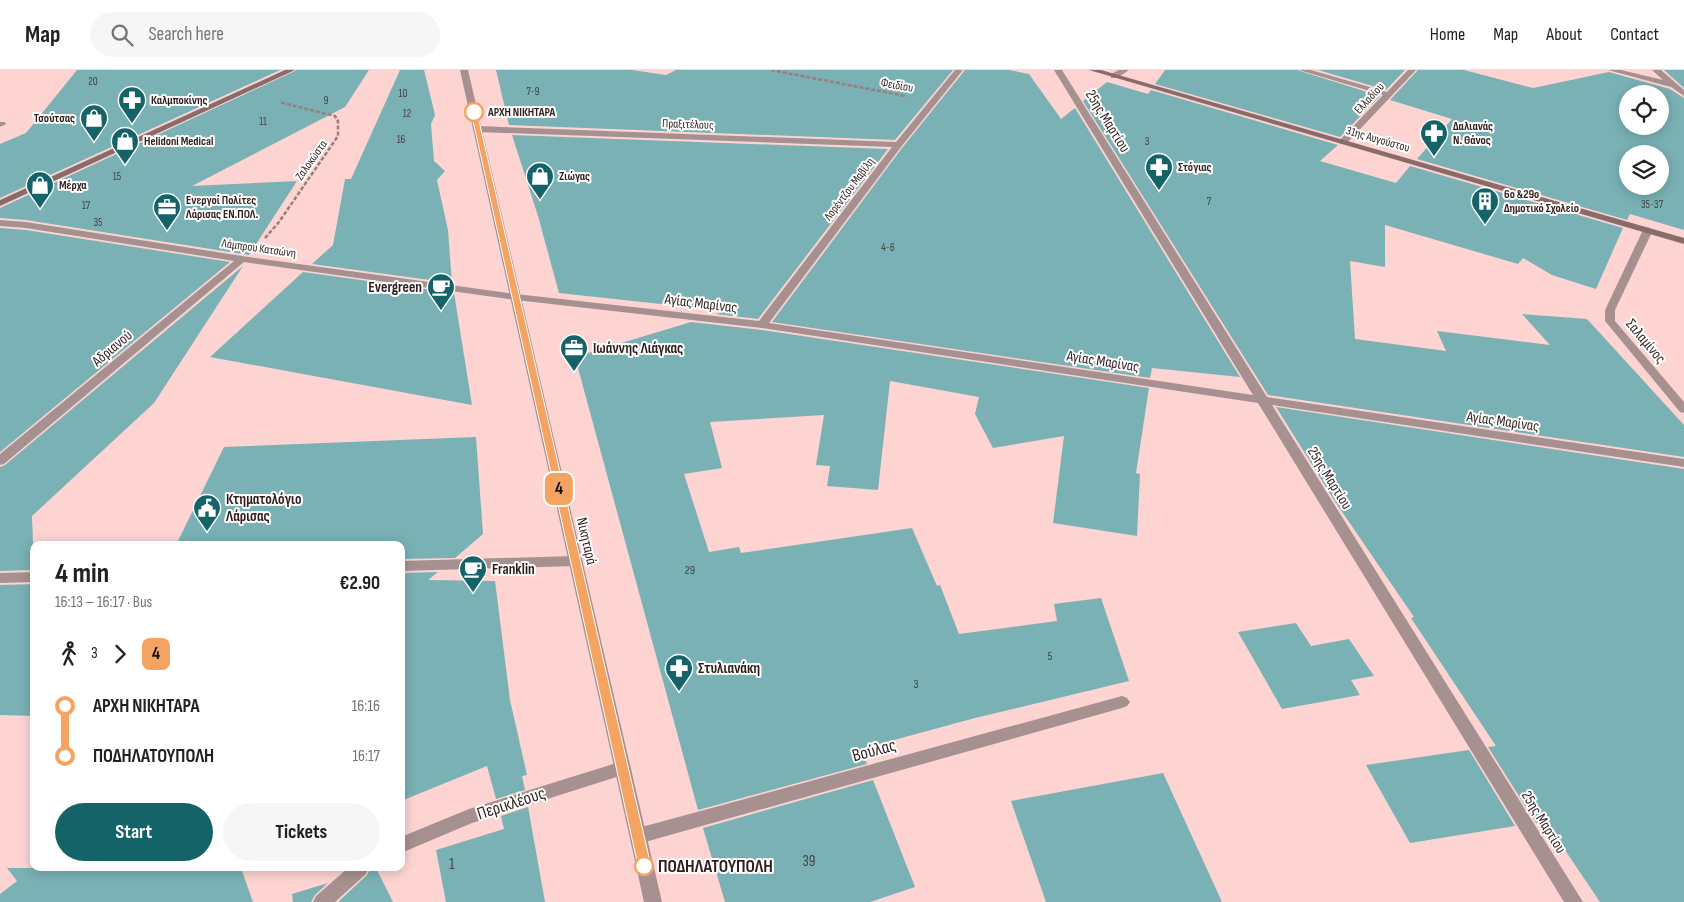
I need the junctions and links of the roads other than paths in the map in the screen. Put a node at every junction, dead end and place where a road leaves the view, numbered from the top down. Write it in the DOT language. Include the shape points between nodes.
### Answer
graph roads {
  1 [pos="291,70"];
  2 [pos="464,70"];
  3 [pos="959,70"];
  4 [pos="1058,70"];
  5 [pos="1093,70"];
  6 [pos="1125,70"];
  7 [pos="1303,70"];
  8 [pos="1412,70"];
  9 [pos="1612,70"];
  10 [pos="1656,70"];
  11 [pos="1114,76"];
  12 [pos="1673,84"];
  13 [pos="1387,94"];
  14 [pos="1684,94"];
  15 [pos="478,129"];
  16 [pos="1344,142"];
  17 [pos="898,145"];
  18 [pos="0,203"];
  19 [pos="0,223"];
  20 [pos="1648,230"];
  21 [pos="1684,241"];
  22 [pos="242,258"];
  23 [pos="516,297"];
  24 [pos="762,325"];
  25 [pos="1262,400"];
  26 [pos="1684,409"];
  27 [pos="0,461"];
  28 [pos="1684,462"];
  29 [pos="575,561"];
  30 [pos="405,566"];
  31 [pos="30,577"];
  32 [pos="0,578"];
  33 [pos="1122,702"];
  34 [pos="623,768"];
  35 [pos="638,836"];
  36 [pos="405,842"];
  37 [pos="357,871"];
  38 [pos="322,902"];
  39 [pos="652,902"];
  40 [pos="1574,902"];
  1 -- 18 [label="main road"];
  2 -- 15 [label="street, Νικηταρά"];
  3 -- 17 [label="street, Λορέντζου Μαβίλη"];
  4 -- 25 [label="street, 25ης Μαρτίου"];
  5 -- 11 [label="main road, 31ης Αυγούστου"];
  6 -- 11 [label="street"];
  7 -- 13 [label="street"];
  8 -- 13 [label="street, Ελλαδίου"];
  9 -- 12 [label="street"];
  10 -- 12 [label="street"];
  11 -- 16 [label="main road, 31ης Αυγούστου"];
  12 -- 14 [label="street"];
  13 -- 16 [label="street, Ελλαδίου"];
  15 -- 17 [label="street, Πραξιτέλους"];
  15 -- 23 [label="street, Νικηταρά"];
  16 -- 20 [label="main road, 31ης Αυγούστου"];
  17 -- 24 [label="street, Λορέντζου Μαβίλη"];
  19 -- 22 [label="street, Λάμπρου Κατσώνη" via="26,224"];
  20 -- 21 [label="main road, 31ης Αυγούστου"];
  20 -- 26 [label="street, Σαλαμίνος" via="1610,310 1610,321"];
  22 -- 23 [label="street, Λάμπρου Κατσώνη"];
  22 -- 27 [label="street, Αδριανού"];
  23 -- 24 [label="street, Αγίας Μαρίνας"];
  23 -- 29 [label="street, Νικηταρά"];
  24 -- 25 [label="street, Αγίας Μαρίνας"];
  25 -- 28 [label="street, Αγίας Μαρίνας"];
  25 -- 40 [label="street, 25ης Μαρτίου"];
  29 -- 30 [label="street"];
  29 -- 34 [label="street, Νικηταρά"];
  31 -- 32 [label="street"];
  33 -- 35 [label="street, Βούλας"];
  34 -- 35 [label="street, Νικηταρά"];
  34 -- 36 [label="street, Περικλέους" via="469,816"];
  35 -- 39 [label="street, Νικηταρά"];
  37 -- 38 [label="street"];
}
